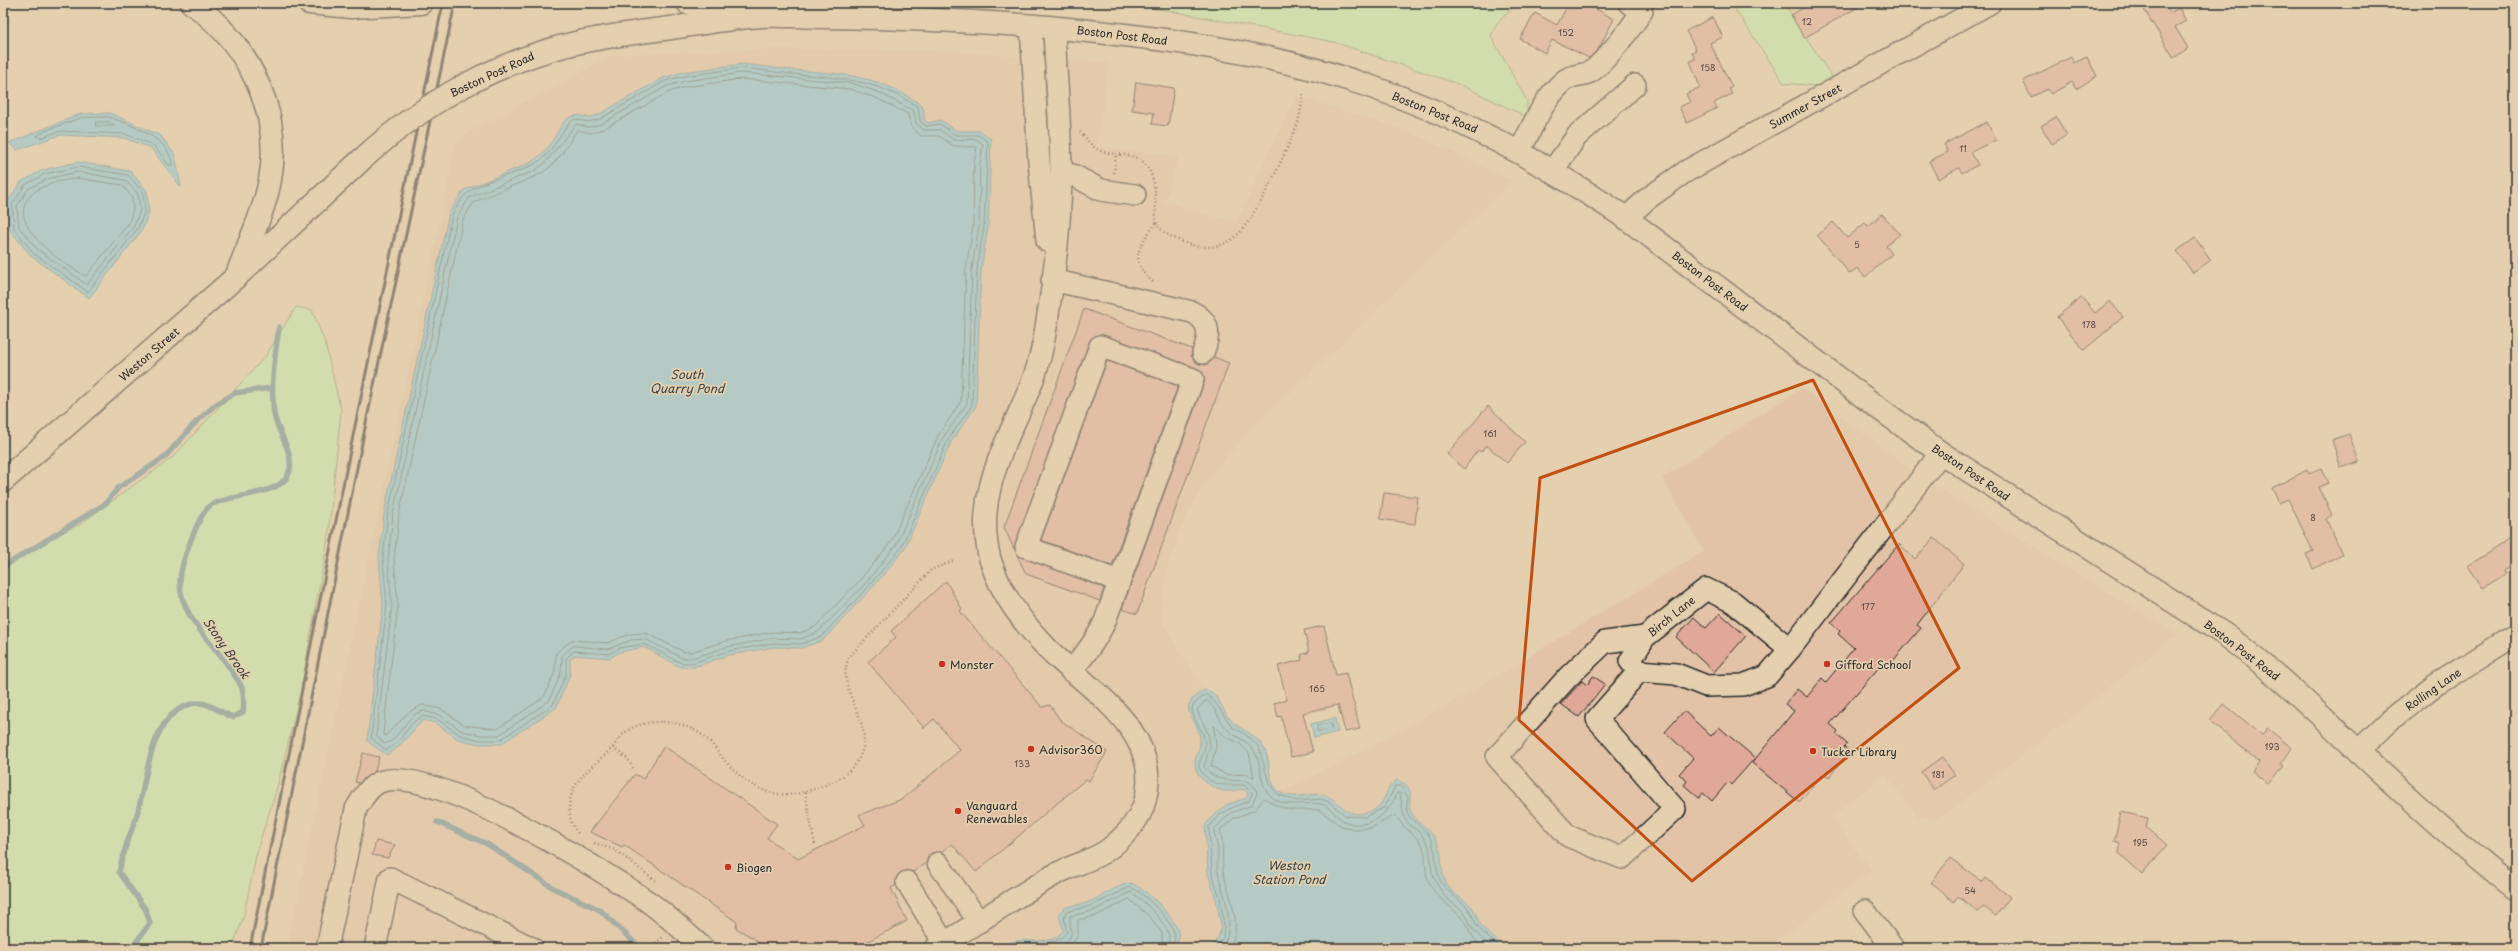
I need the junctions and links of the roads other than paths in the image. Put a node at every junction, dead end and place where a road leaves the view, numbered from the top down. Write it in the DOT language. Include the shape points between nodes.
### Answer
graph roads {
  1 [pos="192,3"];
  2 [pos="309,3"];
  3 [pos="421,3"];
  4 [pos="688,3"];
  5 [pos="1629,3"];
  6 [pos="1990,3"];
  7 [pos="379,4"];
  8 [pos="760,7"];
  9 [pos="816,10"];
  10 [pos="862,10"];
  11 [pos="1031,26"];
  12 [pos="1054,28"];
  13 [pos="1635,85"];
  14 [pos="1520,151"];
  15 [pos="1553,170"];
  16 [pos="1061,173"];
  17 [pos="1135,196"];
  18 [pos="1626,218"];
  19 [pos="293,224"];
  20 [pos="236,277"];
  21 [pos="1052,280"];
  22 [pos="1203,353"];
  23 [pos="1941,453"];
  24 [pos="3,481"];
  25 [pos="1119,581"];
  26 [pos="2515,635"];
  27 [pos="1645,637"];
  28 [pos="1790,649"];
  29 [pos="1071,671"];
  30 [pos="1639,671"];
  31 [pos="2358,752"];
  32 [pos="938,863"];
  33 [pos="907,882"];
  34 [pos="2515,889"];
  35 [pos="1865,911"];
  36 [pos="979,922"];
  37 [pos="940,946"];
  38 [pos="327,948"];
  39 [pos="375,948"];
  40 [pos="532,948"];
  41 [pos="704,948"];
  42 [pos="1893,948"];
  1 -- 20 [label="main road" via="225,32 246,60 260,88 270,132 272,167 268,190"];
  2 -- 7 [label="main road" via="347,7"];
  3 -- 7 [label="main road"];
  4 -- 8 [label="main road, Boston Post Road"];
  5 -- 14 [label="street" via="1642,11 1635,22 1595,68 1569,77 1559,86 1540,113"];
  6 -- 18 [label="street, Summer Street" via="1685,172 1647,198"];
  8 -- 9 [label="main road, Boston Post Road"];
  8 -- 19 [label="main road, Boston Post Road, bridge" via="581,40 535,53 481,77 448,94 408,120"];
  9 -- 10 [label="main road, Boston Post Road"];
  10 -- 11 [label="main road, Boston Post Road"];
  11 -- 12 [label="main road, Boston Post Road"];
  11 -- 21 [label="street" via="1039,162"];
  12 -- 14 [label="main road, Boston Post Road" via="1190,43 1318,71 1412,102"];
  12 -- 16 [label="street"];
  13 -- 15 [label="street" via="1576,136"];
  14 -- 15 [label="main road, Boston Post Road"];
  15 -- 18 [label="main road, Boston Post Road"];
  16 -- 17 [label="street" via="1073,175 1101,190"];
  16 -- 21 [label="street"];
  18 -- 23 [label="main road, Boston Post Road"];
  19 -- 20 [label="main road, Weston Street"];
  20 -- 24 [label="main road, Weston Street"];
  21 -- 22 [label="street" via="1192,312 1203,319 1208,330"];
  21 -- 29 [label="street" via="1040,356 989,485 985,536 999,584 1012,605 1044,645"];
  23 -- 28 [label="street"];
  23 -- 31 [label="main road, Boston Post Road" via="2254,655"];
  25 -- 25 [label="street" via="1193,380 1100,346 1026,547"];
  25 -- 29 [label="street" via="1098,635"];
  26 -- 31 [label="street, Rolling Lane" via="2434,686 2389,721"];
  27 -- 28 [label="street, Birch Lane" via="1706,589 1733,602"];
  27 -- 30 [label="street, Birch Lane" via="1630,661"];
  27 -- 30 [label="street" via="1605,642 1568,677 1497,757 1568,836 1622,858 1675,809 1597,718"];
  28 -- 30 [label="street" via="1767,676 1743,685 1706,686 1676,674"];
  29 -- 36 [label="street" via="1114,709 1137,740 1145,757 1148,772 1145,802 1129,830 1105,851 1056,874"];
  31 -- 34 [label="main road, Boston Post Road" via="2427,815"];
  32 -- 36 [label="street"];
  33 -- 37 [label="street"];
  35 -- 42 [label="street"];
  36 -- 37 [label="street"];
  38 -- 41 [label="street" via="353,864 356,809 364,796 381,781 399,779 469,801 559,847 651,904"];
  39 -- 40 [label="street" via="390,878"];
}
